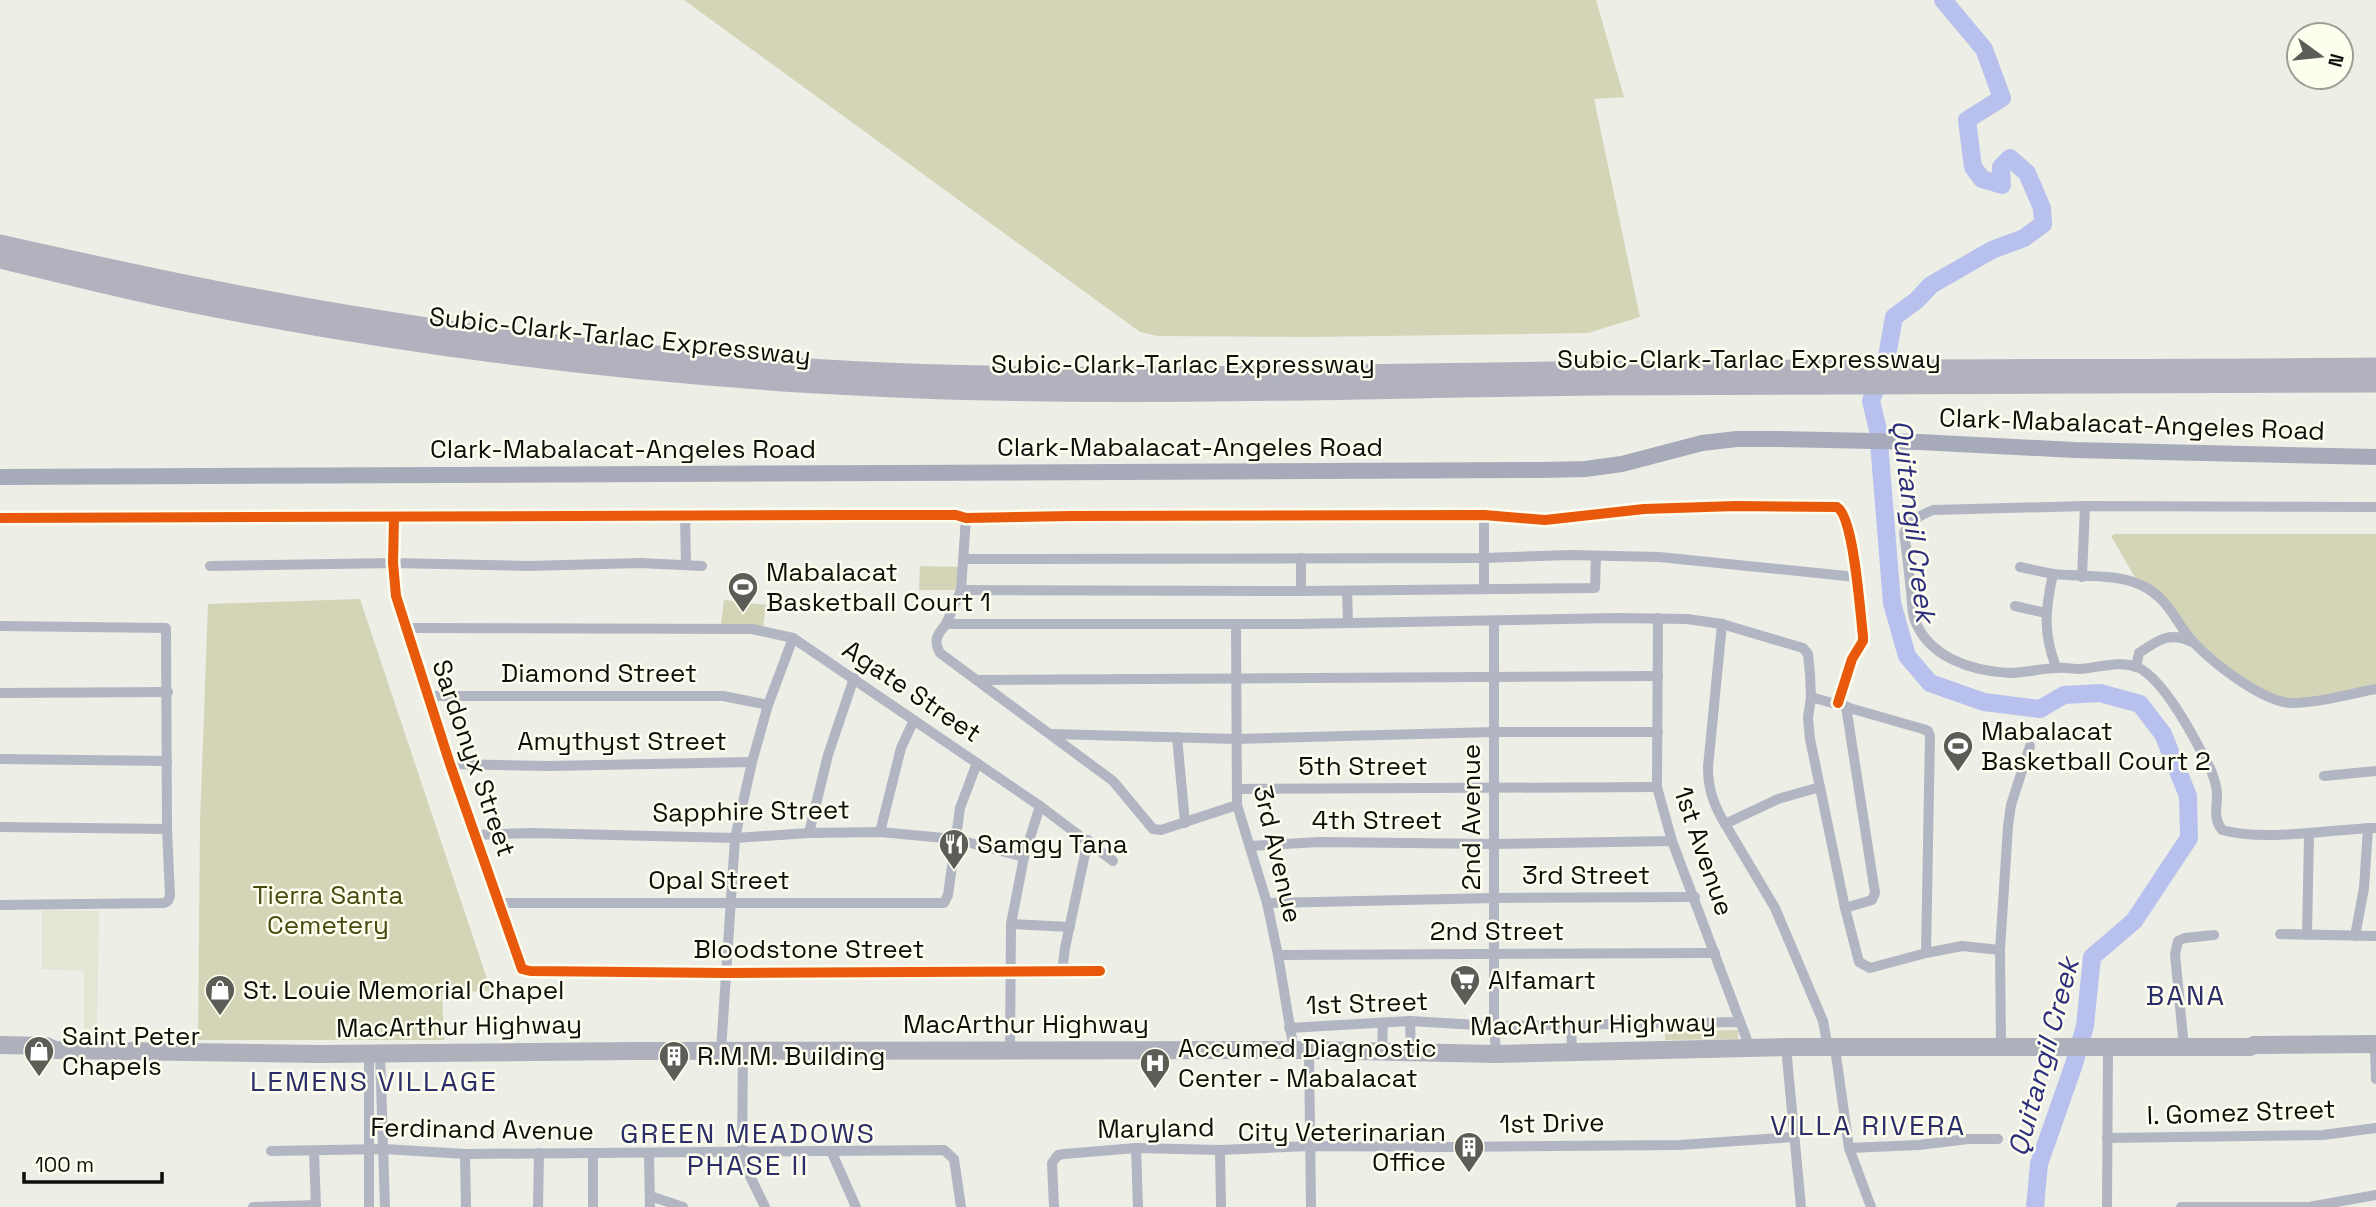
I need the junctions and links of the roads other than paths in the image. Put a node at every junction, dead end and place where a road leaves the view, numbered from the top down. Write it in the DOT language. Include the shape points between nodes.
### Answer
graph roads {
  1 [pos="0,232"];
  2 [pos="0,244"];
  3 [pos="0,259"];
  4 [pos="187,285"];
  5 [pos="2376,367"];
  6 [pos="1828,376"];
  7 [pos="1939,376"];
  8 [pos="2376,383"];
  9 [pos="2376,457"];
  10 [pos="0,477"];
  11 [pos="2085,506"];
  12 [pos="2376,507"];
  13 [pos="1484,515"];
  14 [pos="685,516"];
  15 [pos="394,518"];
  16 [pos="966,518"];
  17 [pos="0,519"];
  18 [pos="1596,556"];
  19 [pos="1301,558"];
  20 [pos="1484,558"];
  21 [pos="964,559"];
  22 [pos="393,562"];
  23 [pos="686,564"];
  24 [pos="210,566"];
  25 [pos="702,566"];
  26 [pos="2020,568"];
  27 [pos="2053,574"];
  28 [pos="1856,577"];
  29 [pos="2082,577"];
  30 [pos="1483,589"];
  31 [pos="961,590"];
  32 [pos="1301,591"];
  33 [pos="1347,591"];
  34 [pos="2015,606"];
  35 [pos="2046,613"];
  36 [pos="1658,618"];
  37 [pos="1494,621"];
  38 [pos="1348,622"];
  39 [pos="946,624"];
  40 [pos="1722,624"];
  41 [pos="1236,625"];
  42 [pos="0,626"];
  43 [pos="407,628"];
  44 [pos="793,638"];
  45 [pos="2197,646"];
  46 [pos="2056,667"];
  47 [pos="2136,667"];
  48 [pos="1658,676"];
  49 [pos="1236,677"];
  50 [pos="854,678"];
  51 [pos="1494,678"];
  52 [pos="979,680"];
  53 [pos="2376,689"];
  54 [pos="167,692"];
  55 [pos="0,693"];
  56 [pos="429,696"];
  57 [pos="1811,697"];
  58 [pos="768,705"];
  59 [pos="1842,705"];
  60 [pos="914,720"];
  61 [pos="1494,732"];
  62 [pos="1657,732"];
  63 [pos="1052,734"];
  64 [pos="1177,737"];
  65 [pos="1236,739"];
  66 [pos="2030,746"];
  67 [pos="0,759"];
  68 [pos="167,761"];
  69 [pos="752,762"];
  70 [pos="977,763"];
  71 [pos="450,764"];
  72 [pos="2376,771"];
  73 [pos="2324,776"];
  74 [pos="1657,787"];
  75 [pos="1820,787"];
  76 [pos="1237,789"];
  77 [pos="1495,789"];
  78 [pos="1237,805"];
  79 [pos="1040,806"];
  80 [pos="1185,823"];
  81 [pos="1725,824"];
  82 [pos="0,827"];
  83 [pos="2372,828"];
  84 [pos="167,830"];
  85 [pos="880,832"];
  86 [pos="809,833"];
  87 [pos="2309,834"];
  88 [pos="476,835"];
  89 [pos="735,838"];
  90 [pos="955,839"];
  91 [pos="1088,840"];
  92 [pos="1672,841"];
  93 [pos="1494,844"];
  94 [pos="1250,846"];
  95 [pos="1024,857"];
  96 [pos="1114,861"];
  97 [pos="1695,897"];
  98 [pos="1494,898"];
  99 [pos="731,902"];
  100 [pos="499,903"];
  101 [pos="1267,903"];
  102 [pos="0,905"];
  103 [pos="1845,908"];
  104 [pos="1011,924"];
  105 [pos="1070,927"];
  106 [pos="2280,934"];
  107 [pos="2214,935"];
  108 [pos="2307,935"];
  109 [pos="2355,936"];
  110 [pos="2376,936"];
  111 [pos="2000,950"];
  112 [pos="1494,953"];
  113 [pos="1715,953"];
  114 [pos="1926,953"];
  115 [pos="1278,955"];
  116 [pos="520,966"];
  117 [pos="1011,970"];
  118 [pos="1100,971"];
  119 [pos="1062,972"];
  120 [pos="726,974"];
  121 [pos="1410,1021"];
  122 [pos="1740,1022"];
  123 [pos="1383,1024"];
  124 [pos="1494,1026"];
  125 [pos="1571,1026"];
  126 [pos="1618,1026"];
  127 [pos="1289,1028"];
  128 [pos="0,1045"];
  129 [pos="2001,1046"];
  130 [pos="2100,1046"];
  131 [pos="1786,1047"];
  132 [pos="1750,1048"];
  133 [pos="1832,1048"];
  134 [pos="2184,1048"];
  135 [pos="2376,1049"];
  136 [pos="55,1050"];
  137 [pos="1301,1050"];
  138 [pos="1619,1050"];
  139 [pos="731,1051"];
  140 [pos="1010,1051"];
  141 [pos="1382,1051"];
  142 [pos="1411,1052"];
  143 [pos="1572,1052"];
  144 [pos="375,1053"];
  145 [pos="1496,1054"];
  146 [pos="0,1056"];
  147 [pos="2376,1079"];
  148 [pos="2376,1128"];
  149 [pos="1794,1137"];
  150 [pos="2107,1138"];
  151 [pos="1998,1139"];
  152 [pos="1309,1146"];
  153 [pos="1136,1148"];
  154 [pos="1849,1148"];
  155 [pos="384,1149"];
  156 [pos="368,1150"];
  157 [pos="1220,1150"];
  158 [pos="271,1152"];
  159 [pos="314,1152"];
  160 [pos="539,1153"];
  161 [pos="593,1153"];
  162 [pos="649,1153"];
  163 [pos="742,1153"];
  164 [pos="832,1153"];
  165 [pos="465,1154"];
  166 [pos="2376,1195"];
  167 [pos="650,1201"];
  168 [pos="316,1206"];
  169 [pos="253,1207"];
  170 [pos="369,1207"];
  171 [pos="384,1207"];
  172 [pos="466,1207"];
  173 [pos="538,1207"];
  174 [pos="593,1207"];
  175 [pos="683,1207"];
  176 [pos="765,1207"];
  177 [pos="856,1207"];
  178 [pos="961,1207"];
  179 [pos="1054,1207"];
  180 [pos="1138,1207"];
  181 [pos="1221,1207"];
  182 [pos="1311,1207"];
  183 [pos="1801,1207"];
  184 [pos="1871,1207"];
  185 [pos="2107,1207"];
  186 [pos="2181,1207"];
  187 [pos="2307,1207"];
  1 -- 4 [label="highway"];
  2 -- 4 [label="highway, Subic-Clark-Tarlac Expressway"];
  3 -- 6 [label="highway, Subic-Clark-Tarlac Expressway" via="170,299 445,345 597,365 815,384 1149,391"];
  4 -- 6 [label="highway, Subic-Clark-Tarlac Expressway" via="453,331 690,359 815,368 990,375"];
  5 -- 7 [label="highway, Subic-Clark-Tarlac Expressway"];
  6 -- 7 [label="highway, Subic-Clark-Tarlac Expressway"];
  7 -- 8 [label="highway, Subic-Clark-Tarlac Expressway"];
  9 -- 10 [label="main road, Clark-Mabalacat-Angeles Road" via="1737,439 1702,443 1622,464 1564,469"];
  11 -- 12 [label="street"];
  11 -- 29 [label="street"];
  11 -- 46 [label="street" via="1933,509 1905,529 1914,617 1939,651 1962,665 2011,673"];
  13 -- 16 [label="street"];
  13 -- 20 [label="street"];
  13 -- 28 [label="street" via="1545,520 1644,509 1837,507 1850,530"];
  14 -- 15 [label="street"];
  14 -- 16 [label="street"];
  14 -- 23 [label="street"];
  15 -- 17 [label="street"];
  15 -- 22 [label="street, Sardonyx Street"];
  16 -- 21 [label="street"];
  18 -- 20 [label="street"];
  18 -- 28 [label="street" via="1660,557"];
  18 -- 30 [label="street" via="1595,588"];
  19 -- 20 [label="street"];
  19 -- 21 [label="street"];
  19 -- 32 [label="street"];
  20 -- 30 [label="street"];
  21 -- 31 [label="street"];
  22 -- 23 [label="street"];
  22 -- 24 [label="street"];
  22 -- 43 [label="street, Sardonyx Street" via="396,596"];
  23 -- 25 [label="street"];
  26 -- 27 [label="street"];
  27 -- 29 [label="street"];
  27 -- 35 [label="street"];
  28 -- 59 [label="street" via="1863,641 1852,659"];
  29 -- 45 [label="street" via="2142,585 2169,606"];
  30 -- 33 [label="street"];
  31 -- 32 [label="street"];
  31 -- 39 [label="street"];
  32 -- 33 [label="street"];
  33 -- 38 [label="street"];
  34 -- 35 [label="street"];
  35 -- 46 [label="street" via="2046,639"];
  36 -- 37 [label="street"];
  36 -- 40 [label="street"];
  36 -- 48 [label="street, 1st Avenue"];
  37 -- 38 [label="street"];
  37 -- 51 [label="street, 2nd Avenue"];
  38 -- 41 [label="street"];
  39 -- 41 [label="street"];
  39 -- 52 [label="street" via="936,636 940,653"];
  40 -- 57 [label="street" via="1803,648 1808,654"];
  40 -- 81 [label="street" via="1708,777 1713,803"];
  41 -- 49 [label="street, 3rd Avenue"];
  42 -- 54 [label="street" via="163,627 167,632"];
  43 -- 44 [label="street, Agate Street" via="752,629"];
  43 -- 56 [label="street, Sardonyx Street"];
  44 -- 50 [label="street, Agate Street"];
  44 -- 58 [label="street"];
  45 -- 47 [label="street" via="2170,636 2139,653"];
  45 -- 53 [label="street" via="2234,677 2289,703"];
  46 -- 47 [label="street"];
  47 -- 87 [label="street" via="2155,680 2169,698 2206,759 2216,783 2216,819 2222,830"];
  48 -- 51 [label="street"];
  48 -- 62 [label="street, 1st Avenue"];
  49 -- 51 [label="street"];
  49 -- 52 [label="street"];
  49 -- 65 [label="street, 3rd Avenue"];
  50 -- 60 [label="street, Agate Street"];
  50 -- 86 [label="street" via="828,755"];
  51 -- 61 [label="street, 2nd Avenue"];
  52 -- 63 [label="street"];
  54 -- 55 [label="street"];
  54 -- 68 [label="street"];
  56 -- 58 [label="street, Diamond Street" via="723,696"];
  56 -- 71 [label="street, Sardonyx Street"];
  57 -- 59 [label="street"];
  57 -- 75 [label="street" via="1810,739"];
  58 -- 69 [label="street"];
  59 -- 103 [label="street" via="1875,893 1872,900"];
  59 -- 114 [label="street" via="1923,729 1930,736"];
  60 -- 70 [label="street, Agate Street"];
  60 -- 85 [label="street" via="901,748"];
  61 -- 62 [label="street"];
  61 -- 65 [label="street"];
  61 -- 77 [label="street, 2nd Avenue"];
  62 -- 74 [label="street, 1st Avenue"];
  63 -- 64 [label="street"];
  63 -- 80 [label="street" via="1113,781 1153,830"];
  64 -- 65 [label="street"];
  64 -- 80 [label="street"];
  65 -- 76 [label="street, 3rd Avenue"];
  66 -- 111 [label="street" via="2011,805"];
  67 -- 68 [label="street"];
  68 -- 84 [label="street"];
  69 -- 71 [label="street, Amythyst Street"];
  69 -- 89 [label="street"];
  70 -- 79 [label="street, Agate Street"];
  70 -- 90 [label="street" via="960,808"];
  71 -- 88 [label="street, Sardonyx Street"];
  72 -- 73 [label="street"];
  74 -- 77 [label="street, 5th Street"];
  74 -- 92 [label="street, 1st Avenue"];
  75 -- 81 [label="street" via="1778,799"];
  75 -- 103 [label="street"];
  76 -- 77 [label="street, 5th Street"];
  76 -- 78 [label="street, 3rd Avenue"];
  77 -- 93 [label="street, 2nd Avenue"];
  78 -- 80 [label="street"];
  78 -- 94 [label="street, 3rd Avenue"];
  79 -- 91 [label="street, Agate Street"];
  79 -- 95 [label="street"];
  81 -- 133 [label="street" via="1776,908"];
  82 -- 84 [label="street"];
  83 -- 87 [label="street"];
  83 -- 109 [label="street"];
  84 -- 102 [label="street" via="170,896 164,903"];
  85 -- 86 [label="street, Sapphire Street"];
  85 -- 90 [label="street, Sapphire Street"];
  86 -- 89 [label="street, Sapphire Street"];
  87 -- 108 [label="street"];
  88 -- 89 [label="street, Sapphire Street"];
  88 -- 100 [label="street, Sardonyx Street"];
  89 -- 99 [label="street"];
  90 -- 95 [label="street, Sapphire Street"];
  90 -- 99 [label="street, Opal Street" via="944,903"];
  91 -- 96 [label="street, Agate Street"];
  91 -- 105 [label="street"];
  92 -- 93 [label="street, 4th Street"];
  92 -- 97 [label="street, 1st Avenue"];
  93 -- 94 [label="street, 4th Street"];
  93 -- 98 [label="street, 2nd Avenue"];
  94 -- 101 [label="street, 3rd Avenue"];
  95 -- 104 [label="street"];
  97 -- 98 [label="street, 3rd Street"];
  97 -- 113 [label="street, 1st Avenue"];
  98 -- 101 [label="street, 3rd Street"];
  98 -- 112 [label="street, 2nd Avenue"];
  99 -- 100 [label="street, Opal Street"];
  99 -- 120 [label="street"];
  100 -- 116 [label="street, Sardonyx Street"];
  101 -- 115 [label="street, 3rd Avenue"];
  103 -- 114 [label="street" via="1859,962 1864,966 1886,965"];
  104 -- 105 [label="street"];
  104 -- 117 [label="street"];
  105 -- 119 [label="street"];
  106 -- 108 [label="street"];
  107 -- 134 [label="street" via="2178,941 2175,954"];
  108 -- 109 [label="street"];
  109 -- 110 [label="street"];
  111 -- 114 [label="street" via="1962,946"];
  111 -- 129 [label="street"];
  112 -- 113 [label="street, 2nd Street"];
  112 -- 115 [label="street, 2nd Street"];
  112 -- 124 [label="street, 2nd Avenue"];
  113 -- 122 [label="street, 1st Avenue"];
  115 -- 127 [label="street, 3rd Avenue"];
  116 -- 120 [label="street, Bloodstone Street" via="530,971"];
  117 -- 119 [label="street, Bloodstone Street"];
  117 -- 120 [label="street, Bloodstone Street"];
  117 -- 140 [label="street"];
  118 -- 119 [label="street, Bloodstone Street"];
  120 -- 139 [label="street"];
  121 -- 123 [label="street, 1st Street"];
  121 -- 124 [label="street, 1st Street"];
  121 -- 142 [label="street"];
  122 -- 126 [label="street, 1st Street"];
  122 -- 132 [label="street, 1st Avenue"];
  123 -- 127 [label="street, 1st Street"];
  123 -- 141 [label="street"];
  124 -- 125 [label="street, 1st Street"];
  124 -- 145 [label="street, 2nd Avenue"];
  125 -- 126 [label="street, 1st Street"];
  125 -- 143 [label="street"];
  126 -- 138 [label="street"];
  127 -- 137 [label="street, 3rd Avenue"];
  128 -- 136 [label="highway, MacArthur Highway"];
  129 -- 130 [label="highway, MacArthur Highway"];
  129 -- 133 [label="highway, MacArthur Highway"];
  130 -- 134 [label="highway, MacArthur Highway"];
  130 -- 150 [label="street"];
  131 -- 132 [label="highway, MacArthur Highway"];
  131 -- 133 [label="highway, MacArthur Highway"];
  131 -- 149 [label="street"];
  132 -- 138 [label="highway, MacArthur Highway"];
  133 -- 154 [label="street"];
  134 -- 135 [label="highway, MacArthur Highway"];
  135 -- 147 [label="street"];
  136 -- 144 [label="highway, MacArthur Highway"];
  136 -- 146 [label="highway, MacArthur Highway" via="46,1058"];
  137 -- 140 [label="highway, MacArthur Highway"];
  137 -- 141 [label="highway, MacArthur Highway"];
  137 -- 152 [label="street, 3rd Avenue"];
  138 -- 143 [label="highway, MacArthur Highway"];
  139 -- 140 [label="highway, MacArthur Highway"];
  139 -- 144 [label="highway, MacArthur Highway"];
  139 -- 163 [label="street"];
  141 -- 142 [label="highway, MacArthur Highway"];
  142 -- 145 [label="highway, MacArthur Highway"];
  143 -- 145 [label="highway, MacArthur Highway"];
  144 -- 155 [label="street"];
  144 -- 156 [label="street"];
  148 -- 150 [label="street, I. Gomez Street" via="2323,1135"];
  149 -- 152 [label="street, 1st Drive" via="1679,1144"];
  149 -- 183 [label="street"];
  150 -- 185 [label="street"];
  151 -- 154 [label="street"];
  152 -- 157 [label="street, Maryland"];
  152 -- 182 [label="street, 3rd Avenue"];
  153 -- 157 [label="street, Maryland"];
  153 -- 179 [label="street, Maryland" via="1053,1158"];
  153 -- 180 [label="street"];
  154 -- 184 [label="street"];
  155 -- 156 [label="street, Ferdinand Avenue"];
  155 -- 165 [label="street, Ferdinand Avenue"];
  155 -- 171 [label="street"];
  156 -- 159 [label="street, Ferdinand Avenue"];
  156 -- 170 [label="street"];
  157 -- 181 [label="street"];
  158 -- 159 [label="street, Ferdinand Avenue"];
  159 -- 168 [label="street"];
  160 -- 161 [label="street, Ferdinand Avenue"];
  160 -- 165 [label="street, Ferdinand Avenue"];
  160 -- 173 [label="street"];
  161 -- 162 [label="street, Ferdinand Avenue"];
  161 -- 174 [label="street"];
  162 -- 163 [label="street, Ferdinand Avenue"];
  162 -- 167 [label="street"];
  163 -- 164 [label="street, Ferdinand Avenue"];
  163 -- 176 [label="street"];
  164 -- 177 [label="street"];
  164 -- 178 [label="street, Ferdinand Avenue" via="944,1150 954,1159"];
  165 -- 172 [label="street"];
  166 -- 187 [label="street"];
  167 -- 175 [label="street"];
  168 -- 169 [label="street"];
  186 -- 187 [label="street"];
}
